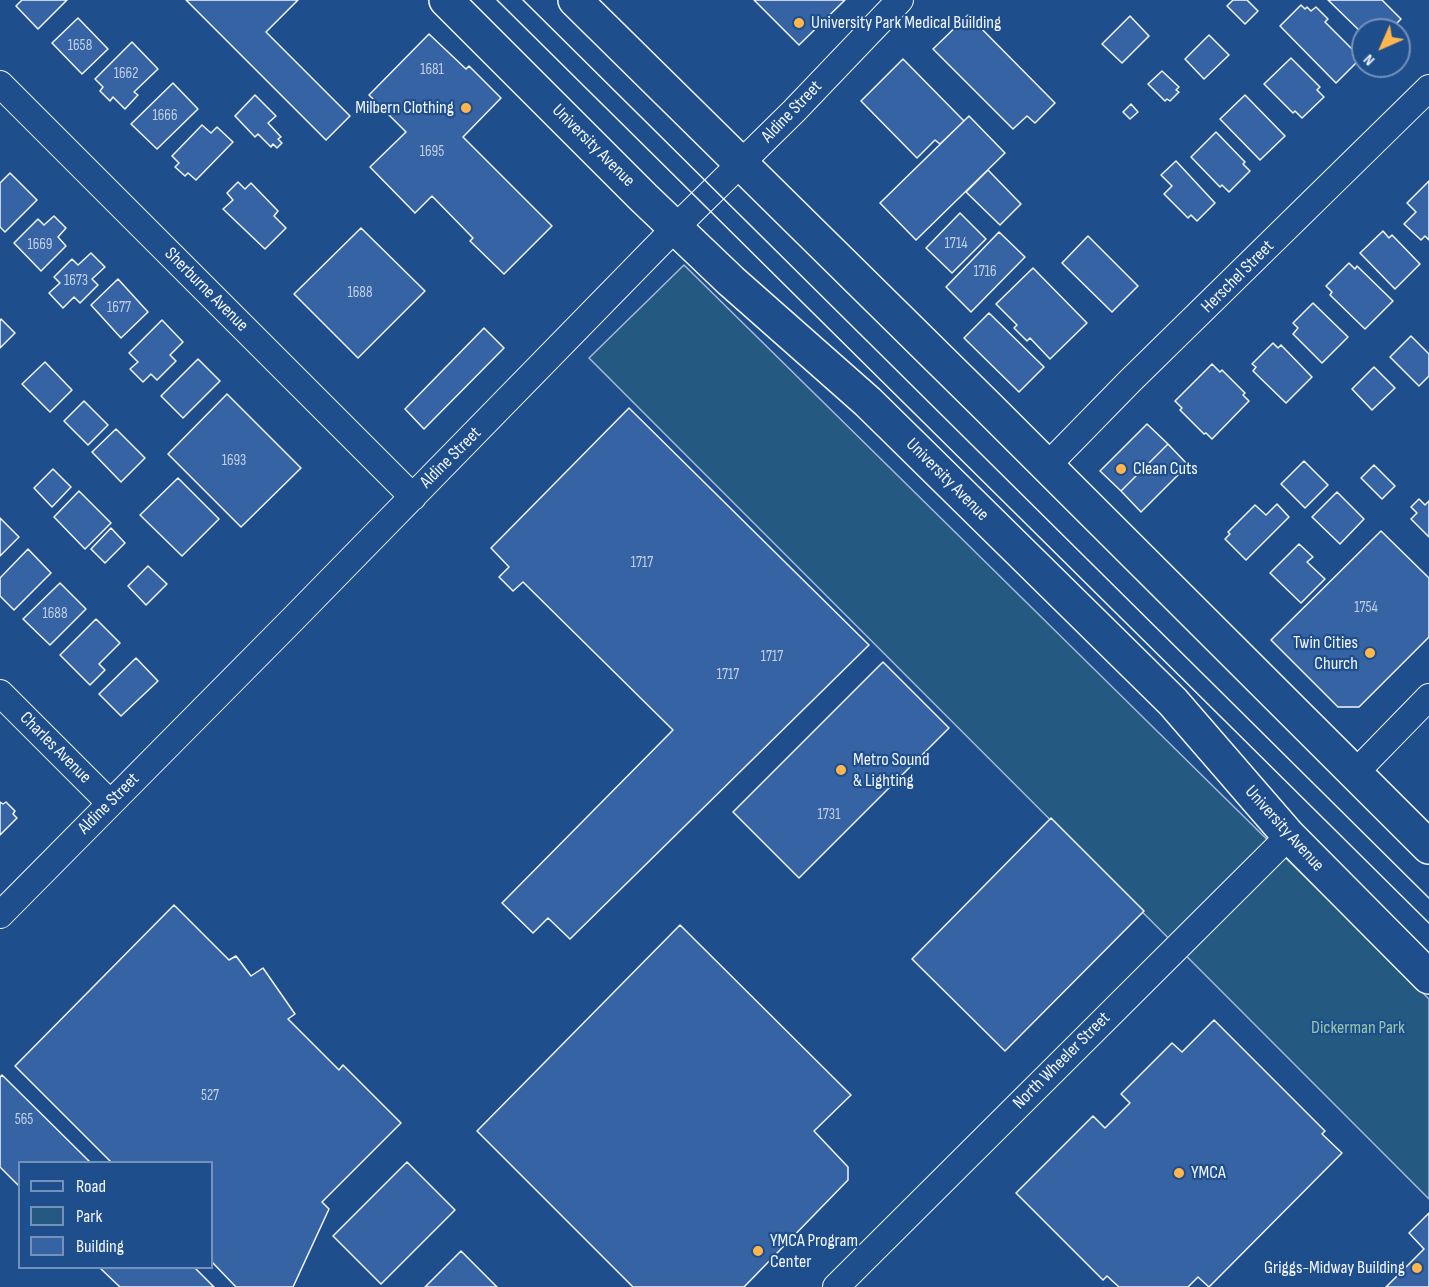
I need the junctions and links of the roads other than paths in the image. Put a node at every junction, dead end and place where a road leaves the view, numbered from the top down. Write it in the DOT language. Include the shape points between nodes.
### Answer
graph roads {
  1 [pos="446,0"];
  2 [pos="575,0"];
  3 [pos="900,0"];
  4 [pos="0,84"];
  5 [pos="1429,88"];
  6 [pos="741,164"];
  7 [pos="675,228"];
  8 [pos="1047,466"];
  9 [pos="412,497"];
  10 [pos="0,693"];
  11 [pos="1429,697"];
  12 [pos="1356,772"];
  13 [pos="110,803"];
  14 [pos="1289,836"];
  15 [pos="1429,847"];
  16 [pos="0,915"];
  17 [pos="1429,977"];
  18 [pos="836,1287"];
  1 -- 7 [label="main road, University Avenue"];
  2 -- 6 [label="main road"];
  3 -- 6 [label="street, Aldine Street"];
  4 -- 9 [label="street, Sherburne Avenue"];
  5 -- 8 [label="street, Herschel Street"];
  6 -- 7 [label="street, Aldine Street"];
  6 -- 8 [label="main road"];
  7 -- 9 [label="street, Aldine Street"];
  7 -- 14 [label="main road, University Avenue" via="868,402 1164,694"];
  8 -- 12 [label="main road"];
  9 -- 13 [label="street, Aldine Street"];
  10 -- 13 [label="street, Charles Avenue"];
  11 -- 12 [label="street"];
  12 -- 15 [label="main road"];
  13 -- 16 [label="street, Aldine Street"];
  14 -- 17 [label="main road, University Avenue"];
  14 -- 18 [label="street, North Wheeler Street"];
}
